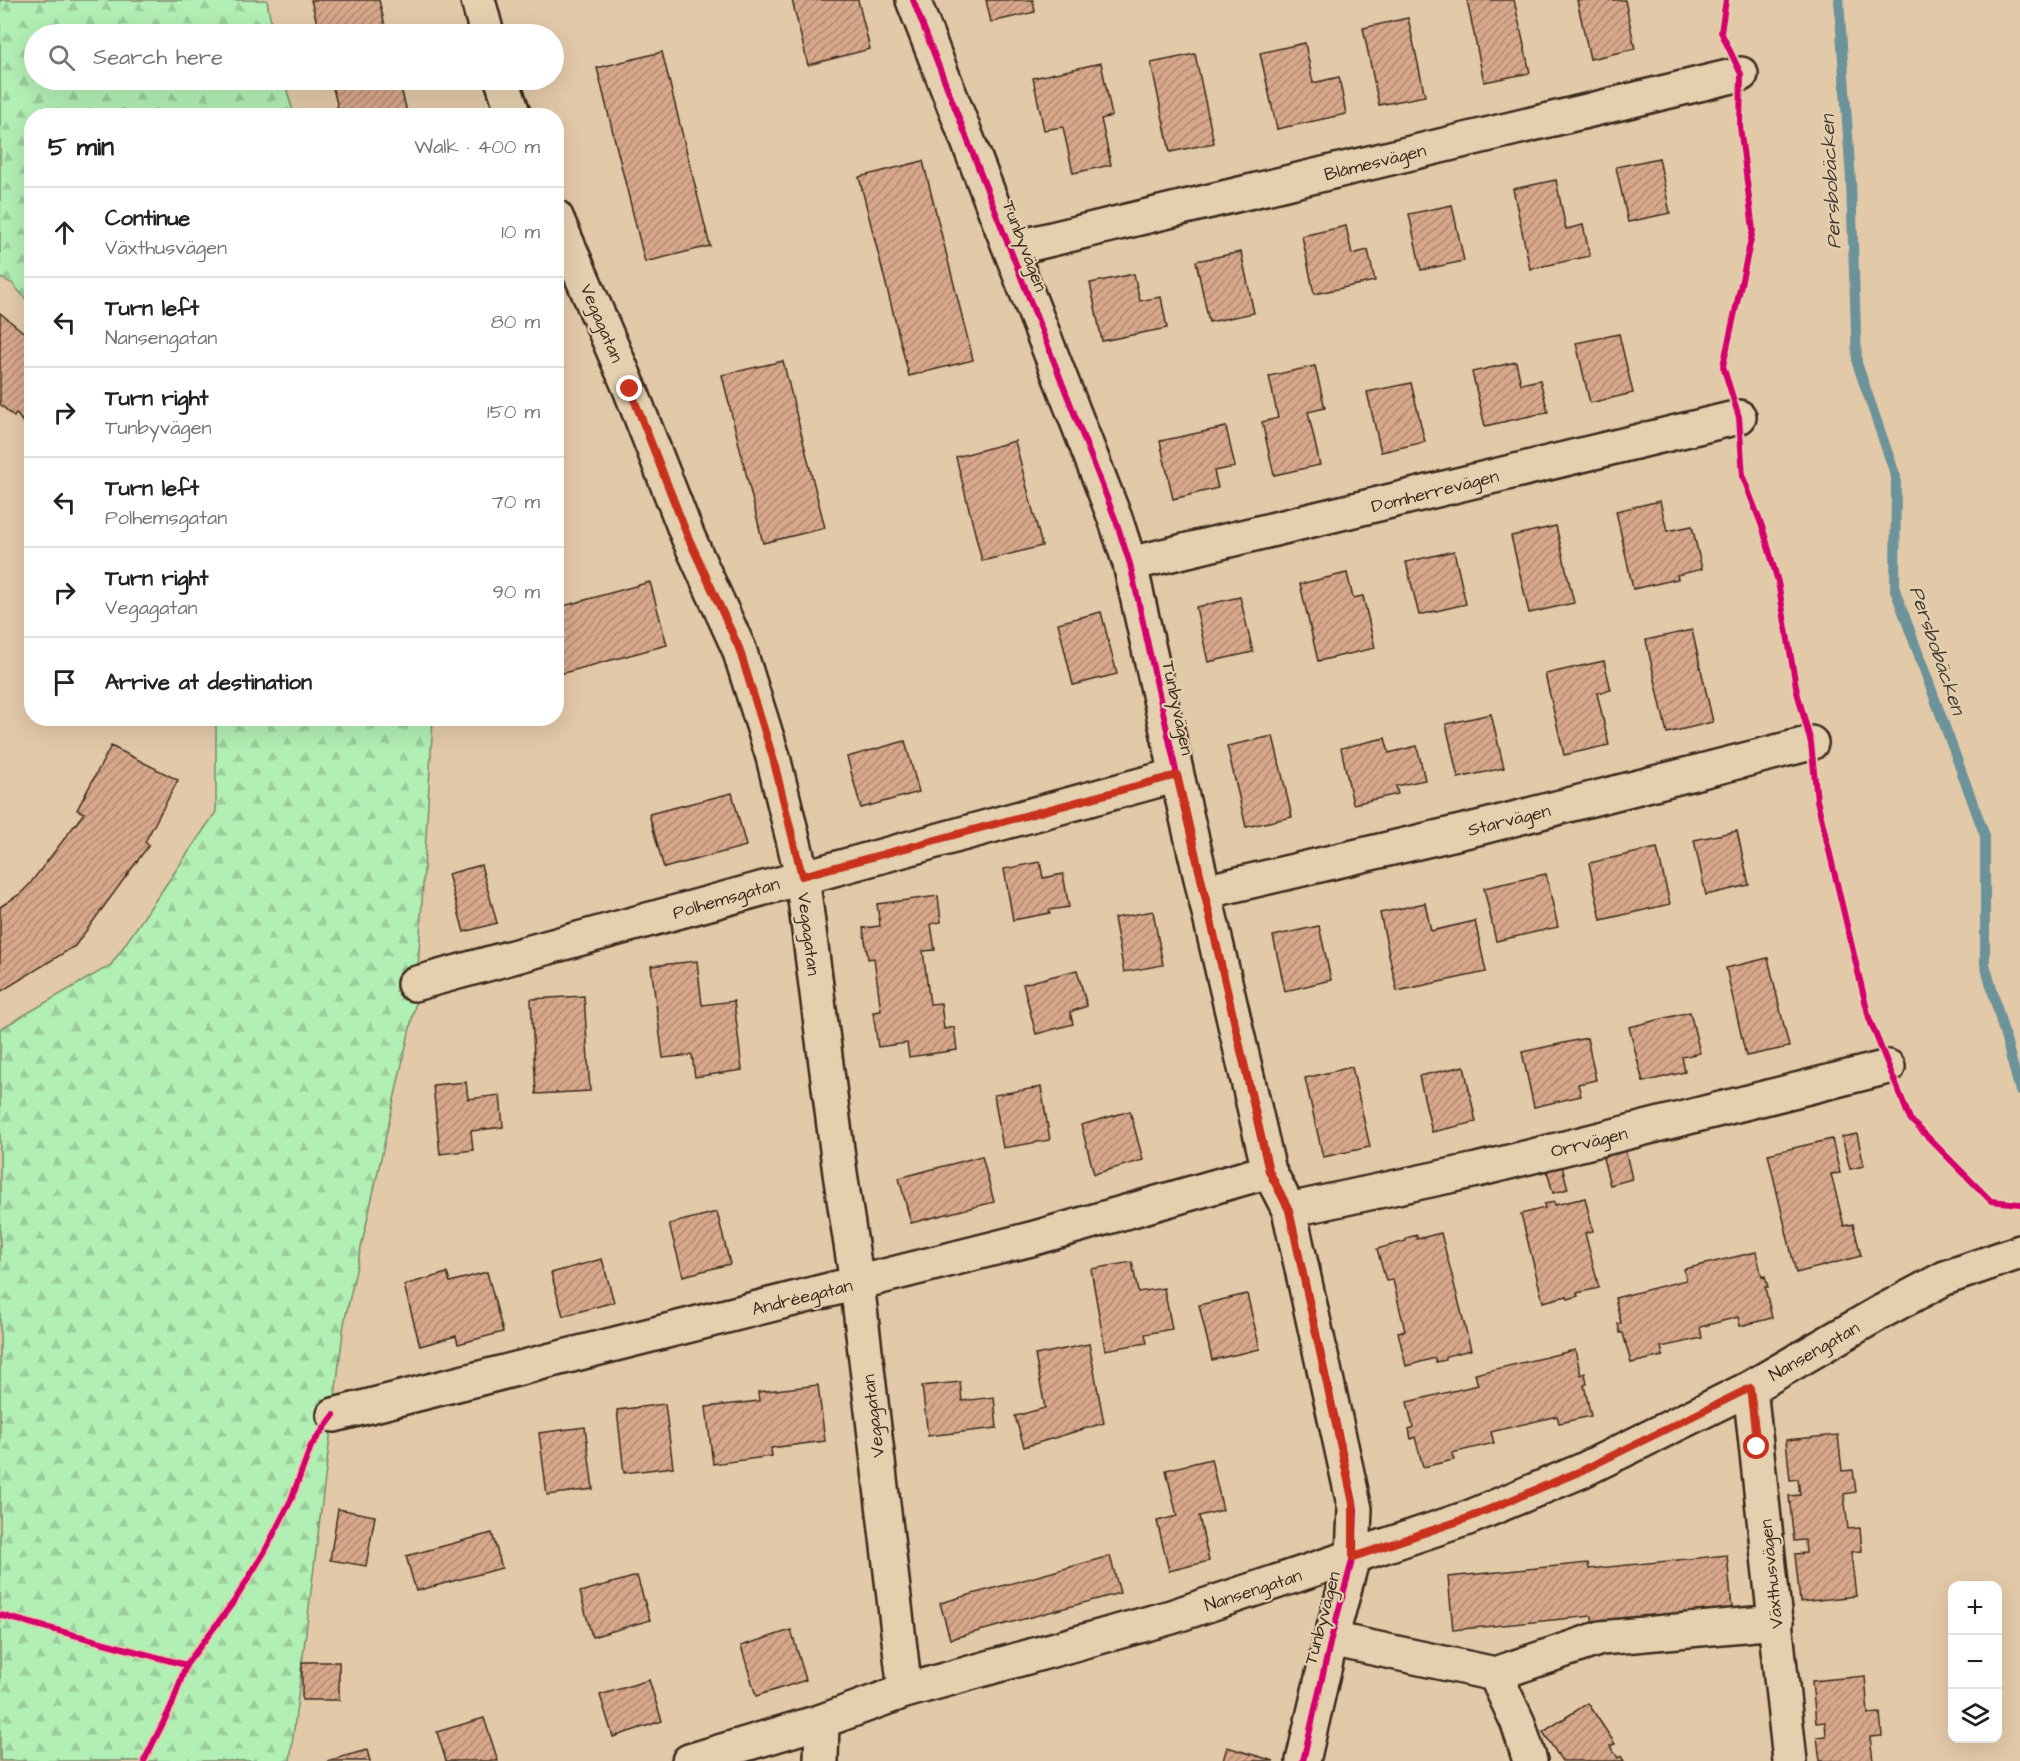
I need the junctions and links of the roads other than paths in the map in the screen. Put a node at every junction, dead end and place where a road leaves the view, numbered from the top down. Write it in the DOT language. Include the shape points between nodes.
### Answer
graph roads {
  1 [pos="478,0"];
  2 [pos="913,0"];
  3 [pos="484,24"];
  4 [pos="1741,74"];
  5 [pos="505,90"];
  6 [pos="511,108"];
  7 [pos="564,236"];
  8 [pos="1010,249"];
  9 [pos="1739,417"];
  10 [pos="1130,564"];
  11 [pos="1811,743"];
  12 [pos="1177,775"];
  13 [pos="802,876"];
  14 [pos="1204,892"];
  15 [pos="414,984"];
  16 [pos="1888,1067"];
  17 [pos="1269,1171"];
  18 [pos="1289,1210"];
  19 [pos="2020,1252"];
  20 [pos="857,1283"];
  21 [pos="1750,1388"];
  22 [pos="334,1415"];
  23 [pos="1353,1557"];
  24 [pos="1776,1622"];
  25 [pos="1331,1638"];
  26 [pos="1494,1674"];
  27 [pos="905,1691"];
  28 [pos="822,1721"];
  29 [pos="689,1761"];
  30 [pos="821,1761"];
  31 [pos="1303,1761"];
  32 [pos="1530,1761"];
  33 [pos="1790,1761"];
  1 -- 3 [label="street"];
  2 -- 8 [label="street, Tunbyvägen"];
  4 -- 8 [label="street, Blåmesvägen"];
  5 -- 6 [label="street"];
  7 -- 13 [label="street, Vegagatan" via="688,537 739,648 773,758"];
  8 -- 10 [label="street, Tunbyvägen"];
  9 -- 10 [label="street, Domherrevägen"];
  10 -- 12 [label="street, Tunbyvägen"];
  11 -- 14 [label="street, Starvägen" via="1482,827"];
  12 -- 13 [label="street, Polhemsgatan"];
  12 -- 14 [label="street, Tunbyvägen"];
  13 -- 15 [label="street, Polhemsgatan"];
  13 -- 20 [label="street, Vegagatan"];
  14 -- 17 [label="street, Tunbyvägen"];
  16 -- 18 [label="street, Orrvägen" via="1477,1170"];
  17 -- 18 [label="street, Tunbyvägen"];
  17 -- 20 [label="street, Andréegatan" via="1031,1239"];
  18 -- 23 [label="street, Tunbyvägen" via="1353,1503"];
  19 -- 21 [label="street, Nansengatan" via="1945,1278"];
  20 -- 22 [label="street, Andréegatan"];
  20 -- 27 [label="street, Vegagatan"];
  21 -- 23 [label="street, Nansengatan" via="1581,1471 1468,1518"];
  21 -- 24 [label="street, Växthusvägen"];
  23 -- 25 [label="street, Tunbyvägen"];
  23 -- 27 [label="street, Nansengatan" via="1170,1617"];
  24 -- 26 [label="street" via="1601,1638"];
  24 -- 33 [label="street, Växthusvägen"];
  25 -- 26 [label="street"];
  25 -- 31 [label="street, Tunbyvägen"];
  26 -- 32 [label="street" via="1518,1723"];
  27 -- 28 [label="street, Nansengatan"];
  28 -- 29 [label="street, Nansengatan"];
  28 -- 30 [label="street"];
}
